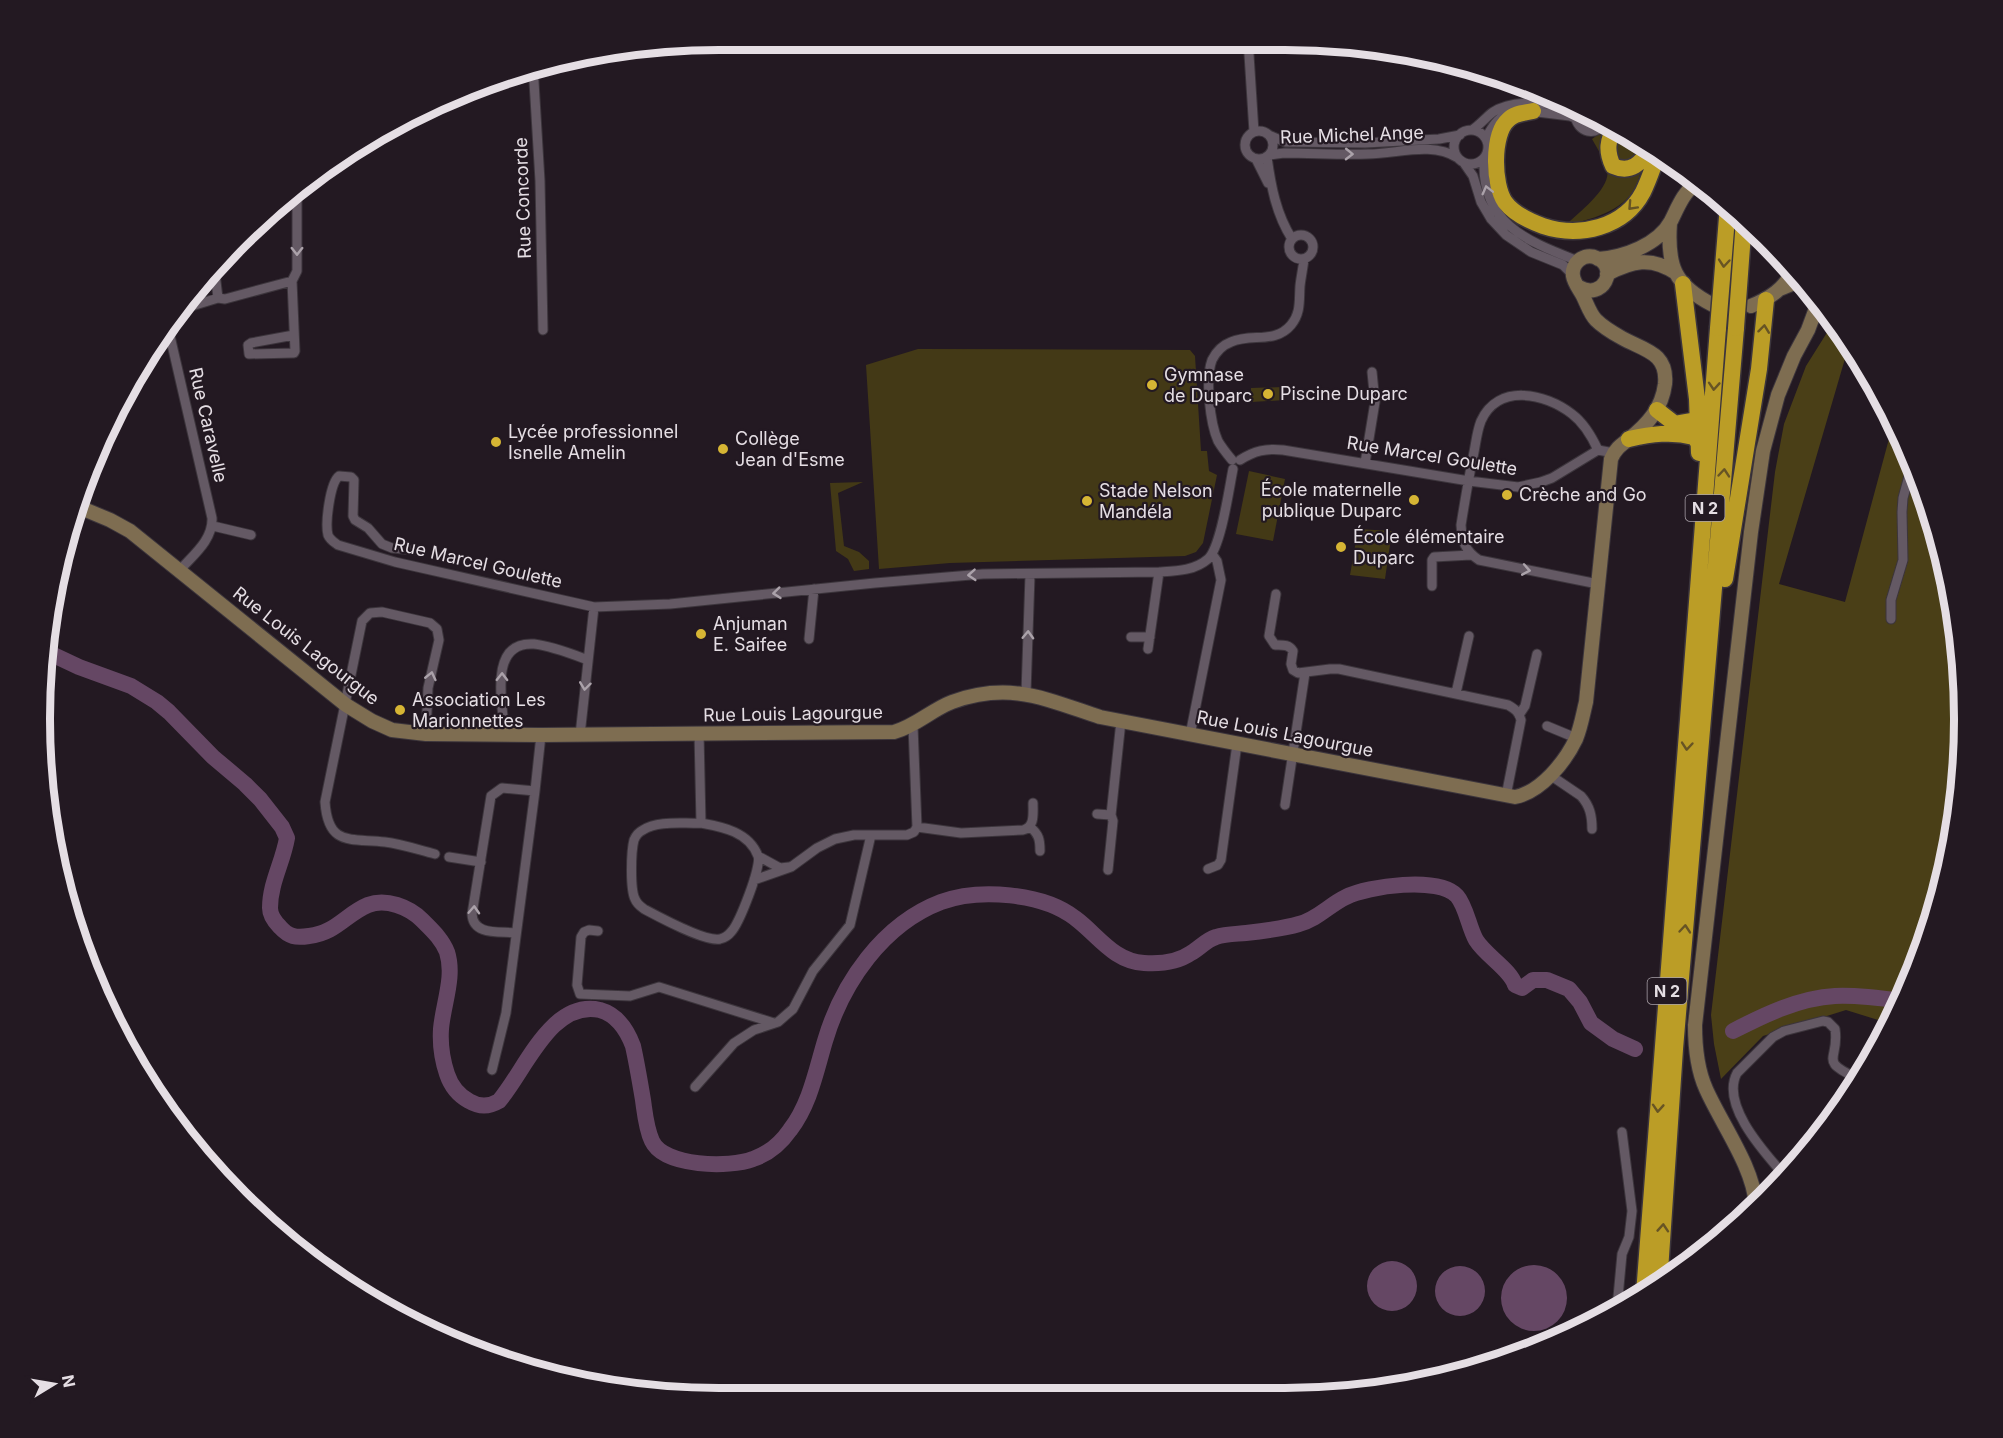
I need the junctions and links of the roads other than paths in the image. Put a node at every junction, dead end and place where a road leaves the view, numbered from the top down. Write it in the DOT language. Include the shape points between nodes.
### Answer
graph roads {
  1 [pos="1249,50"];
  2 [pos="534,76"];
  3 [pos="1552,106"];
  4 [pos="1533,111"];
  5 [pos="1575,118"];
  6 [pos="1600,129"];
  7 [pos="1472,130"];
  8 [pos="1254,132"];
  9 [pos="1269,135"];
  10 [pos="1460,135"];
  11 [pos="1612,135"];
  12 [pos="1486,138"];
  13 [pos="1645,155"];
  14 [pos="1268,156"];
  15 [pos="1256,159"];
  16 [pos="1484,159"];
  17 [pos="1461,161"];
  18 [pos="1655,161"];
  19 [pos="1691,187"];
  20 [pos="1272,190"];
  21 [pos="297,200"];
  22 [pos="1280,216"];
  23 [pos="1727,218"];
  24 [pos="1670,224"];
  25 [pos="1743,233"];
  26 [pos="1302,235"];
  27 [pos="1292,239"];
  28 [pos="1299,259"];
  29 [pos="1598,259"];
  30 [pos="1578,261"];
  31 [pos="1572,274"];
  32 [pos="1607,274"];
  33 [pos="216,278"];
  34 [pos="1679,279"];
  35 [pos="1788,279"];
  36 [pos="292,281"];
  37 [pos="1792,284"];
  38 [pos="1579,287"];
  39 [pos="1600,288"];
  40 [pos="1782,288"];
  41 [pos="218,298"];
  42 [pos="1758,303"];
  43 [pos="1713,304"];
  44 [pos="192,306"];
  45 [pos="1815,311"];
  46 [pos="1819,317"];
  47 [pos="1604,327"];
  48 [pos="543,330"];
  49 [pos="1809,330"];
  50 [pos="294,335"];
  51 [pos="170,336"];
  52 [pos="1372,372"];
  53 [pos="1657,410"];
  54 [pos="1698,418"];
  55 [pos="1629,439"];
  56 [pos="1700,445"];
  57 [pos="1598,450"];
  58 [pos="1614,453"];
  59 [pos="1235,463"];
  60 [pos="1365,463"];
  61 [pos="1908,478"];
  62 [pos="1469,481"];
  63 [pos="83,509"];
  64 [pos="213,526"];
  65 [pos="251,535"];
  66 [pos="414,550"];
  67 [pos="1212,554"];
  68 [pos="1471,555"];
  69 [pos="180,570"];
  70 [pos="1159,572"];
  71 [pos="1030,575"];
  72 [pos="1598,584"];
  73 [pos="1432,585"];
  74 [pos="814,589"];
  75 [pos="1276,594"];
  76 [pos="594,607"];
  77 [pos="1891,619"];
  78 [pos="1469,636"];
  79 [pos="1131,637"];
  80 [pos="1150,637"];
  81 [pos="809,639"];
  82 [pos="1148,649"];
  83 [pos="1537,654"];
  84 [pos="588,660"];
  85 [pos="1305,673"];
  86 [pos="1692,687"];
  87 [pos="1026,693"];
  88 [pos="1456,693"];
  89 [pos="346,705"];
  90 [pos="1519,715"];
  91 [pos="1121,721"];
  92 [pos="913,726"];
  93 [pos="1547,726"];
  94 [pos="699,733"];
  95 [pos="426,734"];
  96 [pos="505,735"];
  97 [pos="541,735"];
  98 [pos="580,735"];
  99 [pos="1190,735"];
  100 [pos="1576,738"];
  101 [pos="1701,740"];
  102 [pos="1237,744"];
  103 [pos="1293,754"];
  104 [pos="1550,775"];
  105 [pos="535,791"];
  106 [pos="1506,796"];
  107 [pos="1033,803"];
  108 [pos="1285,805"];
  109 [pos="1097,814"];
  110 [pos="1111,815"];
  111 [pos="701,823"];
  112 [pos="916,827"];
  113 [pos="1030,827"];
  114 [pos="1592,829"];
  115 [pos="871,835"];
  116 [pos="1040,851"];
  117 [pos="435,854"];
  118 [pos="758,856"];
  119 [pos="449,857"];
  120 [pos="481,862"];
  121 [pos="791,867"];
  122 [pos="1208,869"];
  123 [pos="1108,870"];
  124 [pos="754,880"];
  125 [pos="598,932"];
  126 [pos="516,933"];
  127 [pos="775,1023"];
  128 [pos="492,1070"];
  129 [pos="1851,1075"];
  130 [pos="696,1087"];
  131 [pos="1622,1132"];
  132 [pos="1779,1169"];
  133 [pos="1747,1171"];
  134 [pos="1761,1188"];
  135 [pos="1754,1195"];
  136 [pos="1660,1273"];
  137 [pos="1645,1283"];
  138 [pos="1618,1300"];
  1 -- 8 [label="street, Rue Michel Ange"];
  2 -- 48 [label="street, Rue Concorde"];
  3 -- 7 [label="street" via="1509,106 1494,112"];
  4 -- 5 [label="street"];
  4 -- 12 [label="street" via="1516,111 1500,117"];
  18 -- 4 [label="highway, one-way" via="1642,193 1621,217 1582,231 1556,230 1537,224 1511,210 1501,195 1496,176 1501,128 1512,116"];
  5 -- 6 [label="street" via="1583,130"];
  7 -- 10 [label="street"];
  7 -- 12 [label="street"];
  8 -- 9 [label="street"];
  8 -- 15 [label="street" via="1245,144 1248,154"];
  9 -- 10 [label="street, Rue Michel Ange" via="1284,142 1384,142"];
  9 -- 14 [label="street" via="1273,145"];
  10 -- 17 [label="street" via="1454,149"];
  11 -- 13 [label="highway" via="1607,151 1613,166 1633,168"];
  12 -- 16 [label="street" via="1488,149"];
  14 -- 15 [label="street"];
  14 -- 17 [label="street, Rue Michel Ange, one-way" via="1383,154 1423,149 1450,153"];
  14 -- 20 [label="street"];
  15 -- 20 [label="street"];
  16 -- 17 [label="street" via="1474,164"];
  30 -- 16 [label="street, one-way" via="1517,233 1502,219 1488,196"];
  17 -- 31 [label="street" via="1473,176 1486,211 1506,235 1531,252 1563,265"];
  19 -- 24 [label="main road" via="1679,202"];
  20 -- 22 [label="street"];
  21 -- 36 [label="street, one-way" via="297,271"];
  22 -- 26 [label="street"];
  22 -- 27 [label="street"];
  23 -- 86 [label="highway, N 2, one-way, bridge"];
  24 -- 29 [label="main road" via="1636,250"];
  24 -- 34 [label="main road" via="1668,249"];
  101 -- 25 [label="highway, N 2, one-way, bridge"];
  26 -- 27 [label="street"];
  26 -- 28 [label="street" via="1310,238 1313,246 1311,254"];
  27 -- 28 [label="street" via="1288,248"];
  28 -- 59 [label="street" via="1301,305 1285,332 1231,342 1219,350 1209,369 1215,431"];
  29 -- 30 [label="main road" via="1592,256"];
  29 -- 32 [label="main road"];
  30 -- 31 [label="main road"];
  31 -- 38 [label="main road"];
  32 -- 34 [label="main road" via="1644,261 1657,262"];
  32 -- 39 [label="main road"];
  33 -- 41 [label="street"];
  34 -- 43 [label="main road" via="1697,296"];
  34 -- 54 [label="highway"];
  35 -- 40 [label="main road"];
  36 -- 41 [label="street"];
  36 -- 50 [label="street"];
  37 -- 40 [label="main road"];
  38 -- 39 [label="main road" via="1589,291"];
  38 -- 47 [label="main road" via="1594,318"];
  39 -- 47 [label="main road" via="1595,305"];
  40 -- 42 [label="main road"];
  41 -- 44 [label="street"];
  101 -- 42 [label="highway, one-way" via="1759,369"];
  45 -- 49 [label="main road"];
  46 -- 49 [label="main road"];
  47 -- 53 [label="main road" via="1660,360 1665,385"];
  49 -- 133 [label="main road" via="1778,395 1763,451 1695,1025 1695,1047 1705,1087"];
  50 -- 50 [label="street" via="292,354 249,354 251,343"];
  51 -- 64 [label="street, Rue Caravelle"];
  52 -- 60 [label="street" via="1375,402"];
  53 -- 54 [label="highway" via="1675,424"];
  53 -- 55 [label="main road"];
  54 -- 56 [label="highway"];
  55 -- 56 [label="highway" via="1683,434 1694,437"];
  55 -- 58 [label="main road"];
  56 -- 86 [label="highway"];
  57 -- 58 [label="street"];
  57 -- 62 [label="street, Rue Marcel Goulette" via="1541,483 1508,487"];
  57 -- 62 [label="street" via="1582,423 1561,407 1535,396 1513,396 1492,406 1480,423"];
  58 -- 72 [label="main road, Rue Louis Lagourgue" via="1609,466"];
  59 -- 60 [label="street, Rue Marcel Goulette" via="1253,452 1272,449"];
  59 -- 67 [label="street"];
  60 -- 62 [label="street, Rue Marcel Goulette"];
  61 -- 77 [label="street" via="1902,512 1903,560 1891,600"];
  62 -- 68 [label="street" via="1461,525"];
  63 -- 69 [label="main road, Rue Louis Lagourgue" via="130,531"];
  64 -- 65 [label="street"];
  64 -- 69 [label="street"];
  66 -- 76 [label="street, Rue Marcel Goulette" via="382,544 353,516 354,480 345,476 334,479 328,535 338,545"];
  67 -- 70 [label="street, Rue Marcel Goulette" via="1186,570"];
  67 -- 99 [label="street" via="1221,580"];
  68 -- 72 [label="street, one-way" via="1496,565"];
  68 -- 73 [label="street" via="1434,557"];
  69 -- 89 [label="main road, Rue Louis Lagourgue"];
  70 -- 71 [label="street, Rue Marcel Goulette"];
  70 -- 80 [label="street"];
  71 -- 74 [label="street, Rue Marcel Goulette, one-way" via="983,574"];
  87 -- 71 [label="street, one-way"];
  72 -- 100 [label="main road, Rue Louis Lagourgue" via="1586,702"];
  74 -- 76 [label="street, Rue Marcel Goulette, one-way" via="670,604"];
  74 -- 81 [label="street"];
  75 -- 85 [label="street" via="1270,640 1291,648 1293,670"];
  76 -- 84 [label="street"];
  78 -- 88 [label="street"];
  79 -- 80 [label="street"];
  80 -- 82 [label="street"];
  83 -- 90 [label="street" via="1525,706"];
  96 -- 84 [label="street, one-way" via="501,668 513,649 537,644"];
  84 -- 98 [label="street, one-way"];
  85 -- 88 [label="street" via="1339,669"];
  85 -- 103 [label="street"];
  86 -- 137 [label="highway, N 2, one-way"];
  87 -- 91 [label="main road, Rue Louis Lagourgue"];
  87 -- 92 [label="main road, Rue Louis Lagourgue" via="1000,692 953,702"];
  88 -- 90 [label="street" via="1508,705"];
  89 -- 95 [label="main road, Rue Louis Lagourgue" via="392,730"];
  95 -- 89 [label="street, one-way" via="428,688 439,640 437,629 430,622 382,612 366,616"];
  89 -- 117 [label="street" via="325,802 329,825 344,839 387,842"];
  90 -- 106 [label="street" via="1520,729"];
  91 -- 99 [label="main road, Rue Louis Lagourgue"];
  91 -- 110 [label="street"];
  92 -- 94 [label="main road, Rue Louis Lagourgue" via="894,732"];
  92 -- 112 [label="street"];
  93 -- 100 [label="street"];
  94 -- 98 [label="main road, Rue Louis Lagourgue"];
  94 -- 111 [label="street"];
  95 -- 96 [label="main road, Rue Louis Lagourgue"];
  96 -- 97 [label="main road, Rue Louis Lagourgue"];
  97 -- 98 [label="main road, Rue Louis Lagourgue"];
  97 -- 105 [label="street"];
  99 -- 102 [label="main road, Rue Louis Lagourgue"];
  100 -- 104 [label="main road, Rue Louis Lagourgue"];
  136 -- 101 [label="highway, N 2, one-way"];
  102 -- 103 [label="main road, Rue Louis Lagourgue"];
  102 -- 122 [label="street" via="1221,860"];
  103 -- 106 [label="main road, Rue Louis Lagourgue"];
  103 -- 108 [label="street"];
  104 -- 106 [label="main road, Rue Louis Lagourgue" via="1531,792"];
  104 -- 114 [label="street" via="1585,800"];
  105 -- 120 [label="street" via="502,788 494,792"];
  105 -- 126 [label="street"];
  107 -- 113 [label="street"];
  109 -- 110 [label="street"];
  110 -- 123 [label="street"];
  111 -- 118 [label="street" via="740,835"];
  111 -- 124 [label="street" via="657,825 638,833 632,884 638,904 705,939 721,939 733,931"];
  112 -- 113 [label="street" via="961,833"];
  112 -- 115 [label="street" via="907,835"];
  113 -- 116 [label="street" via="1040,840"];
  115 -- 121 [label="street" via="835,839"];
  115 -- 127 [label="street" via="850,925 813,970 789,1014"];
  118 -- 121 [label="street" via="780,868"];
  118 -- 124 [label="street"];
  119 -- 120 [label="street"];
  126 -- 120 [label="street, one-way" via="481,930 474,923 472,914"];
  121 -- 124 [label="street"];
  125 -- 127 [label="street" via="589,930 581,937 577,985 580,993 630,996 659,987"];
  126 -- 128 [label="street" via="506,1014"];
  127 -- 130 [label="street" via="734,1043"];
  129 -- 132 [label="street" via="1838,1070 1833,1062 1835,1029 1823,1021 1773,1037 1737,1073 1733,1089 1739,1110 1755,1140"];
  131 -- 138 [label="street" via="1632,1211 1622,1254"];
  133 -- 134 [label="main road"];
  133 -- 135 [label="main road"];
}
